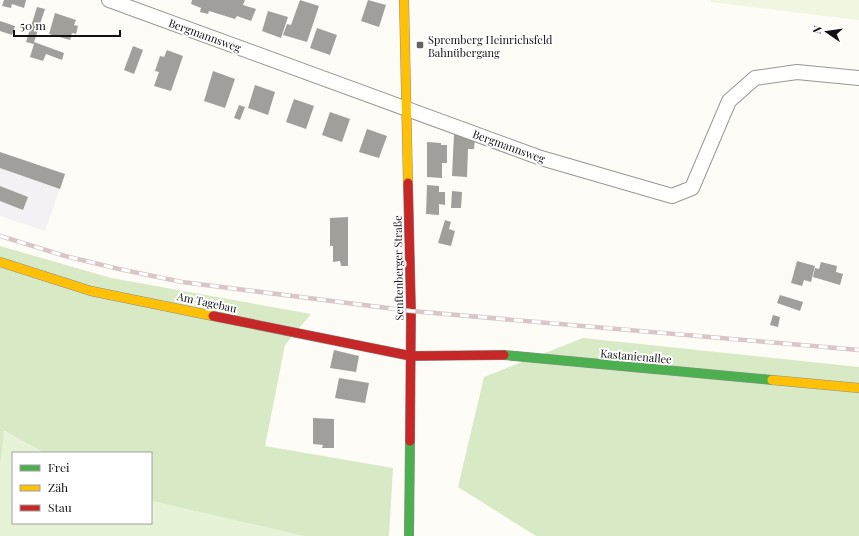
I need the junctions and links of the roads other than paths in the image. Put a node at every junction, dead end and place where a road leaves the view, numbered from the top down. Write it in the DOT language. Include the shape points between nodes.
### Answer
graph roads {
  1 [pos="109,0"];
  2 [pos="404,0"];
  3 [pos="859,78"];
  4 [pos="406,108"];
  5 [pos="0,262"];
  6 [pos="411,356"];
  7 [pos="859,388"];
  8 [pos="409,536"];
  1 -- 4 [label="street, Bergmannsweg"];
  2 -- 4 [label="street, Senftenberger Straße"];
  3 -- 4 [label="street, Bergmannsweg" via="797,72 755,78 729,101 692,188 672,196 541,158"];
  4 -- 6 [label="street, Senftenberger Straße"];
  5 -- 6 [label="street, Am Tagebau" via="91,291"];
  6 -- 7 [label="street, Kastanienallee" via="499,355"];
  6 -- 8 [label="street, Senftenberger Straße"];
}
